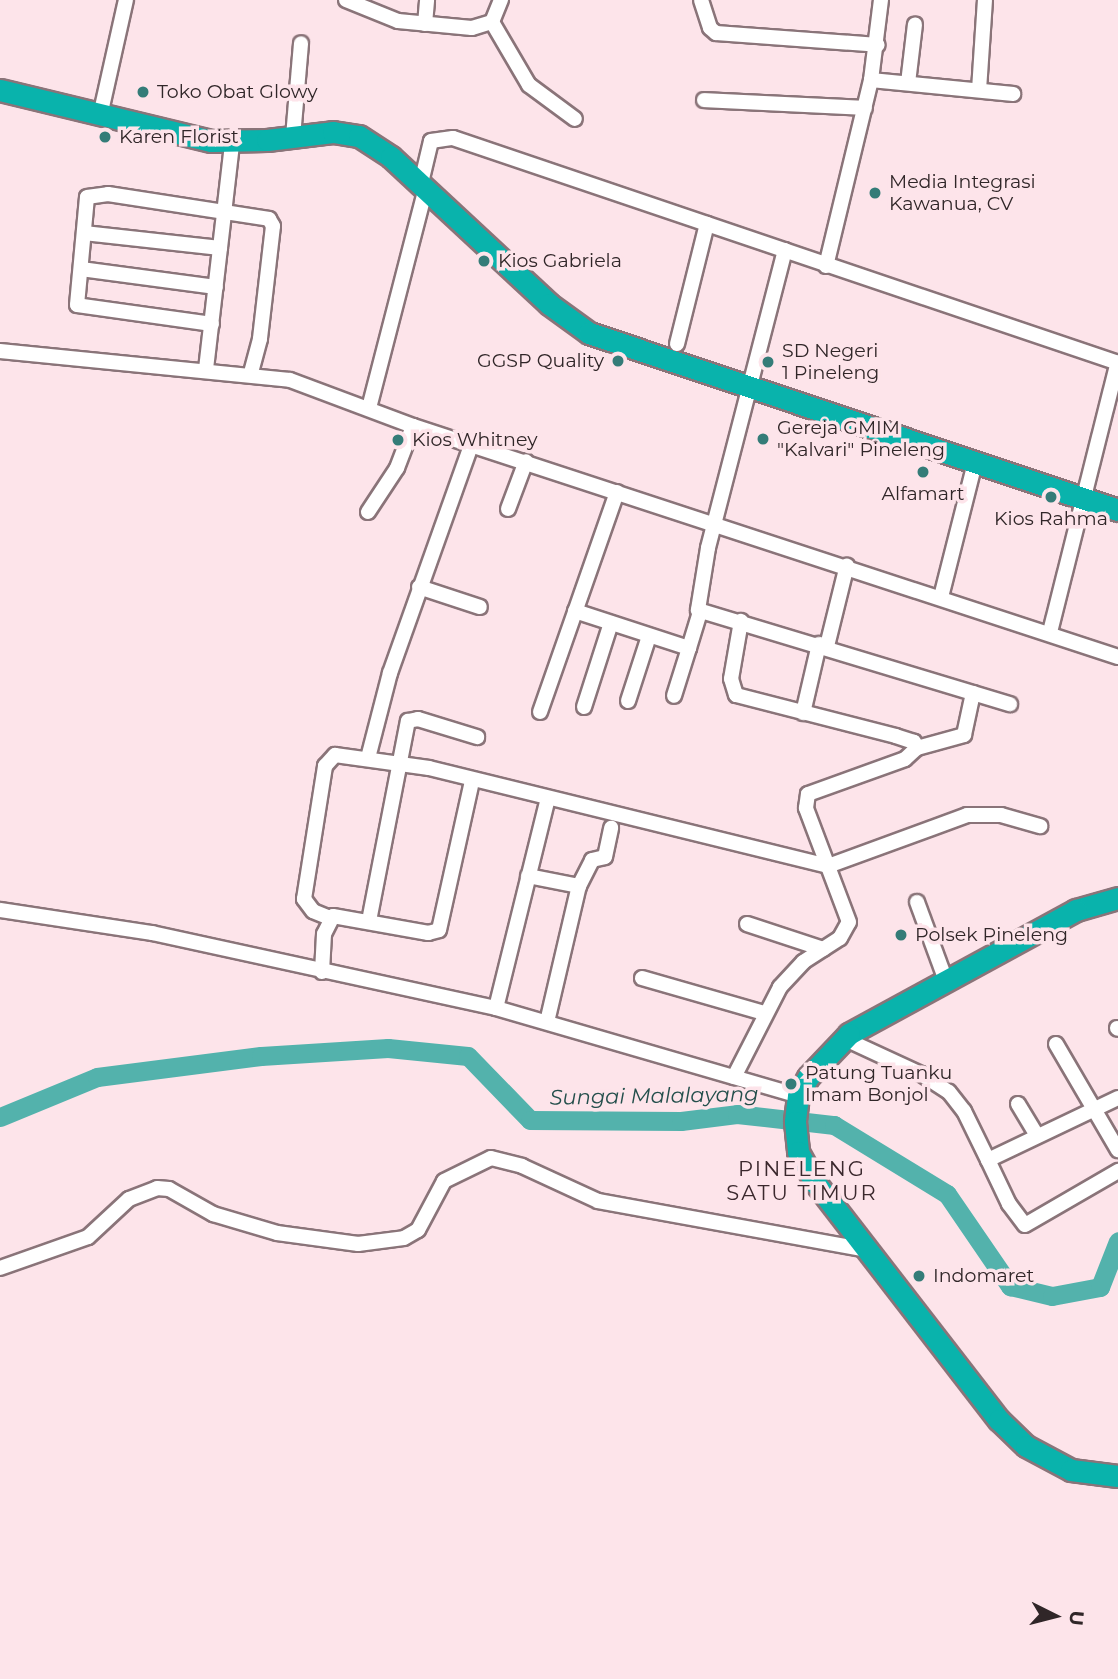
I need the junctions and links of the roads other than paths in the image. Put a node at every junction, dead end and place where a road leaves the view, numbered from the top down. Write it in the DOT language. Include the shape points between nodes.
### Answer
graph roads {
  1 [pos="126,0"];
  2 [pos="346,0"];
  3 [pos="427,0"];
  4 [pos="501,0"];
  5 [pos="701,0"];
  6 [pos="881,0"];
  7 [pos="985,0"];
  8 [pos="492,22"];
  9 [pos="425,24"];
  10 [pos="915,24"];
  11 [pos="301,43"];
  12 [pos="878,45"];
  13 [pos="871,80"];
  14 [pos="908,83"];
  15 [pos="0,90"];
  16 [pos="979,90"];
  17 [pos="1013,94"];
  18 [pos="704,100"];
  19 [pos="865,108"];
  20 [pos="100,116"];
  21 [pos="575,119"];
  22 [pos="293,137"];
  23 [pos="232,143"];
  24 [pos="424,186"];
  25 [pos="224,209"];
  26 [pos="707,224"];
  27 [pos="84,233"];
  28 [pos="220,248"];
  29 [pos="785,250"];
  30 [pos="826,266"];
  31 [pos="81,269"];
  32 [pos="216,287"];
  33 [pos="212,324"];
  34 [pos="677,344"];
  35 [pos="0,351"];
  36 [pos="1118,362"];
  37 [pos="206,369"];
  38 [pos="251,373"];
  39 [pos="751,388"];
  40 [pos="369,408"];
  41 [pos="413,426"];
  42 [pos="472,443"];
  43 [pos="526,460"];
  44 [pos="975,463"];
  45 [pos="617,492"];
  46 [pos="1083,498"];
  47 [pos="508,509"];
  48 [pos="1118,510"];
  49 [pos="368,512"];
  50 [pos="715,522"];
  51 [pos="847,565"];
  52 [pos="419,587"];
  53 [pos="941,597"];
  54 [pos="480,607"];
  55 [pos="575,611"];
  56 [pos="700,612"];
  57 [pos="741,621"];
  58 [pos="611,623"];
  59 [pos="1050,632"];
  60 [pos="649,636"];
  61 [pos="823,645"];
  62 [pos="690,648"];
  63 [pos="1118,657"];
  64 [pos="974,693"];
  65 [pos="674,696"];
  66 [pos="628,701"];
  67 [pos="1010,704"];
  68 [pos="584,707"];
  69 [pos="540,712"];
  70 [pos="803,713"];
  71 [pos="477,737"];
  72 [pos="917,748"];
  73 [pos="368,758"];
  74 [pos="400,762"];
  75 [pos="471,781"];
  76 [pos="548,798"];
  77 [pos="1040,826"];
  78 [pos="611,828"];
  79 [pos="828,866"];
  80 [pos="528,876"];
  81 [pos="579,886"];
  82 [pos="1118,898"];
  83 [pos="917,902"];
  84 [pos="0,910"];
  85 [pos="330,918"];
  86 [pos="369,921"];
  87 [pos="747,924"];
  88 [pos="823,949"];
  89 [pos="322,972"];
  90 [pos="642,978"];
  91 [pos="946,981"];
  92 [pos="496,1008"];
  93 [pos="764,1013"];
  94 [pos="547,1022"];
  95 [pos="843,1038"];
  96 [pos="1056,1044"];
  97 [pos="734,1077"];
  98 [pos="1118,1098"];
  99 [pos="797,1101"];
  100 [pos="1018,1104"];
  101 [pos="1094,1111"];
  102 [pos="1037,1136"];
  103 [pos="1118,1150"];
  104 [pos="988,1160"];
  105 [pos="1118,1171"];
  106 [pos="867,1250"];
  107 [pos="0,1268"];
  108 [pos="1118,1476"];
  1 -- 20 [label="street"];
  2 -- 9 [label="street" via="398,21"];
  3 -- 9 [label="street"];
  4 -- 8 [label="street"];
  5 -- 12 [label="street" via="709,28 716,33"];
  6 -- 12 [label="street"];
  7 -- 16 [label="street"];
  8 -- 9 [label="street" via="472,27"];
  8 -- 21 [label="street" via="529,85"];
  10 -- 14 [label="street"];
  11 -- 22 [label="street"];
  12 -- 13 [label="street"];
  13 -- 14 [label="street"];
  13 -- 19 [label="street"];
  14 -- 16 [label="street"];
  15 -- 20 [label="highway"];
  16 -- 17 [label="street"];
  18 -- 19 [label="street"];
  19 -- 30 [label="street"];
  20 -- 23 [label="highway"];
  22 -- 23 [label="highway"];
  22 -- 24 [label="highway" via="333,132 359,135"];
  23 -- 25 [label="street"];
  24 -- 26 [label="street" via="431,141 447,137"];
  24 -- 39 [label="highway" via="549,304 589,333"];
  24 -- 40 [label="street"];
  25 -- 27 [label="street" via="91,195 87,197"];
  25 -- 28 [label="street"];
  25 -- 38 [label="street" via="264,215 273,226 260,339"];
  26 -- 29 [label="street"];
  26 -- 34 [label="street"];
  27 -- 28 [label="street"];
  27 -- 31 [label="street"];
  28 -- 32 [label="street"];
  29 -- 30 [label="street"];
  29 -- 39 [label="street"];
  30 -- 36 [label="street"];
  31 -- 32 [label="street"];
  31 -- 33 [label="street" via="77,305 81,308"];
  32 -- 33 [label="street"];
  33 -- 37 [label="street"];
  35 -- 37 [label="street"];
  36 -- 46 [label="street"];
  37 -- 38 [label="street"];
  38 -- 40 [label="street" via="300,383"];
  39 -- 44 [label="highway"];
  39 -- 50 [label="street"];
  40 -- 41 [label="street"];
  41 -- 42 [label="street"];
  41 -- 49 [label="street" via="397,468"];
  42 -- 43 [label="street"];
  42 -- 52 [label="street"];
  43 -- 45 [label="street"];
  43 -- 47 [label="street"];
  44 -- 46 [label="highway"];
  44 -- 53 [label="street"];
  45 -- 50 [label="street"];
  45 -- 55 [label="street"];
  46 -- 48 [label="highway"];
  46 -- 59 [label="street"];
  50 -- 51 [label="street"];
  50 -- 56 [label="street" via="697,600"];
  51 -- 53 [label="street"];
  51 -- 61 [label="street"];
  52 -- 54 [label="street"];
  52 -- 73 [label="street"];
  53 -- 59 [label="street"];
  55 -- 58 [label="street"];
  55 -- 69 [label="street"];
  56 -- 57 [label="street"];
  56 -- 62 [label="street"];
  57 -- 61 [label="street"];
  57 -- 70 [label="street" via="731,679 736,695"];
  58 -- 60 [label="street"];
  58 -- 68 [label="street"];
  59 -- 63 [label="street"];
  60 -- 62 [label="street"];
  60 -- 66 [label="street"];
  61 -- 64 [label="street"];
  61 -- 70 [label="street"];
  62 -- 65 [label="street"];
  64 -- 67 [label="street"];
  64 -- 72 [label="street" via="964,735"];
  70 -- 72 [label="street" via="909,740"];
  71 -- 74 [label="street" via="412,719"];
  72 -- 79 [label="street" via="905,759 808,794 806,808"];
  73 -- 74 [label="street"];
  73 -- 85 [label="street" via="335,755 325,766 304,899 309,909"];
  74 -- 75 [label="street"];
  74 -- 86 [label="street"];
  75 -- 76 [label="street"];
  75 -- 86 [label="street" via="439,930 428,933"];
  76 -- 79 [label="street"];
  76 -- 80 [label="street"];
  77 -- 79 [label="street" via="1001,815 967,815"];
  78 -- 81 [label="street" via="605,857 592,860"];
  79 -- 88 [label="street" via="849,922 840,938"];
  80 -- 81 [label="street"];
  80 -- 92 [label="street"];
  81 -- 94 [label="street"];
  82 -- 91 [label="highway" via="1076,910"];
  83 -- 91 [label="street"];
  84 -- 89 [label="street" via="152,933"];
  85 -- 86 [label="street"];
  85 -- 89 [label="street" via="322,941"];
  87 -- 88 [label="street"];
  88 -- 93 [label="street" via="792,973"];
  89 -- 92 [label="street"];
  90 -- 93 [label="street"];
  91 -- 95 [label="highway"];
  92 -- 94 [label="street"];
  93 -- 97 [label="street"];
  94 -- 97 [label="street"];
  95 -- 99 [label="highway" via="821,1060"];
  95 -- 104 [label="street" via="921,1074 950,1093 960,1102"];
  96 -- 101 [label="street"];
  97 -- 99 [label="street"];
  98 -- 101 [label="street"];
  99 -- 106 [label="highway" via="800,1159"];
  100 -- 102 [label="street"];
  101 -- 102 [label="street"];
  101 -- 103 [label="street"];
  102 -- 104 [label="street"];
  104 -- 105 [label="street" via="1009,1204 1025,1225"];
  106 -- 107 [label="street" via="598,1201 522,1166 491,1158 444,1181 418,1230 404,1238 358,1244 277,1233 213,1214 169,1189 157,1188 129,1199 88,1237"];
  106 -- 108 [label="highway" via="970,1387 1026,1446 1071,1471"];
}
